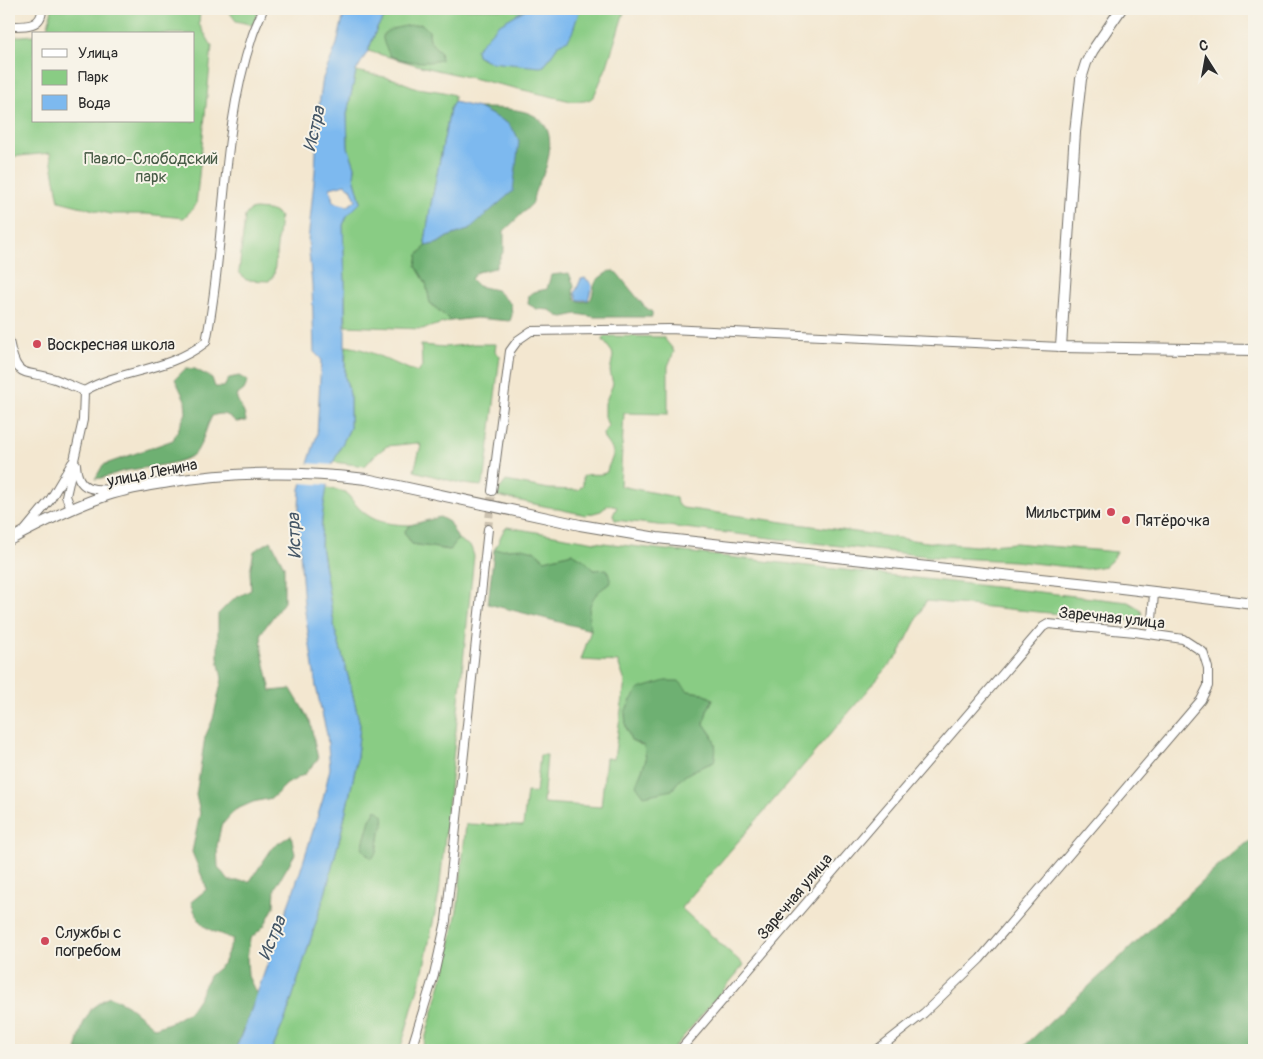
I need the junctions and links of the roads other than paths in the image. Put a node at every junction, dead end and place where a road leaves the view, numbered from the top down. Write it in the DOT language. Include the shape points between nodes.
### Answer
graph roads {
  1 [pos="42,9"];
  2 [pos="264,9"];
  3 [pos="1121,9"];
  4 [pos="9,26"];
  5 [pos="9,341"];
  6 [pos="1061,347"];
  7 [pos="1254,350"];
  8 [pos="84,391"];
  9 [pos="76,457"];
  10 [pos="134,488"];
  11 [pos="492,491"];
  12 [pos="71,509"];
  13 [pos="488,529"];
  14 [pos="22,533"];
  15 [pos="9,540"];
  16 [pos="1154,593"];
  17 [pos="1254,604"];
  18 [pos="1152,634"];
  19 [pos="411,1050"];
  20 [pos="680,1050"];
  21 [pos="877,1050"];
  1 -- 4 [label="street" via="41,18 32,25"];
  2 -- 8 [label="street" via="252,34 240,84 206,342 174,361 103,381"];
  3 -- 6 [label="main road" via="1092,50 1081,79"];
  5 -- 8 [label="street" via="12,356 20,369"];
  6 -- 7 [label="main road"];
  6 -- 11 [label="street" via="670,329 530,331 510,351"];
  8 -- 9 [label="street"];
  9 -- 10 [label="street" via="79,480 86,487 106,490"];
  9 -- 12 [label="street" via="66,496"];
  9 -- 14 [label="street" via="50,500"];
  10 -- 12 [label="main road, улица Ленина"];
  10 -- 16 [label="main road, улица Ленина" via="251,473 331,475 404,486 580,525 656,538"];
  12 -- 14 [label="main road, улица Ленина"];
  13 -- 19 [label="street" via="446,921 434,975"];
  14 -- 15 [label="main road, улица Ленина"];
  16 -- 17 [label="main road, улица Ленина"];
  16 -- 18 [label="street"];
  18 -- 20 [label="street, Заречная улица" via="1043,626"];
  18 -- 21 [label="street, Заречная улица" via="1183,640 1203,652 1208,668 1208,686 1201,700 980,959 924,1013"];
}
